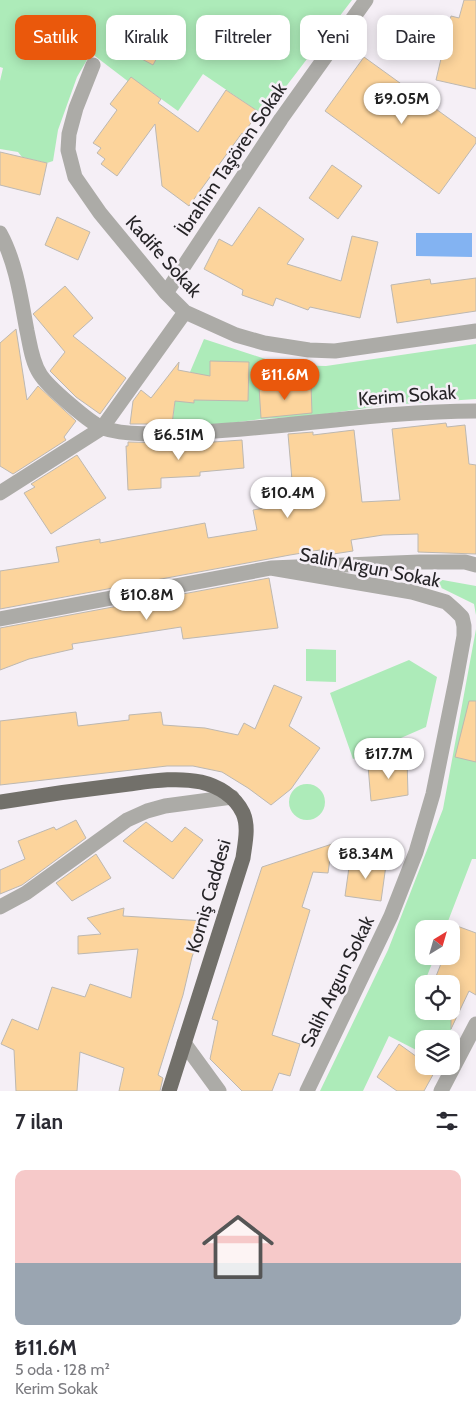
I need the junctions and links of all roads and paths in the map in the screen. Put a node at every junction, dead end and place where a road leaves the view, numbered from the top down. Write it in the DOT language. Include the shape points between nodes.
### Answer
graph roads {
  1 [pos="366,0"];
  2 [pos="93,65"];
  3 [pos="0,233"];
  4 [pos="166,293"];
  5 [pos="185,312"];
  6 [pos="476,331"];
  7 [pos="476,411"];
  8 [pos="102,428"];
  9 [pos="0,493"];
  10 [pos="476,565"];
  11 [pos="271,568"];
  12 [pos="0,619"];
  13 [pos="232,797"];
  14 [pos="0,802"];
  15 [pos="0,907"];
  16 [pos="476,1024"];
  17 [pos="184,1042"];
  18 [pos="169,1091"];
  19 [pos="219,1091"];
  20 [pos="307,1091"];
  21 [pos="441,1091"];
  1 -- 4 [label="street, İbrahim Taşören Sokak" via="281,119"];
  2 -- 4 [label="street, Kadife Sokak" via="69,134 68,150 75,176 100,213"];
  3 -- 8 [label="street" via="11,262 34,363 40,375"];
  4 -- 5 [label="street, Kadife Sokak"];
  5 -- 6 [label="street, Kadife Sokak" via="236,335 309,350 335,351"];
  5 -- 8 [label="street"];
  7 -- 8 [label="street, Kerim Sokak" via="239,430 143,433"];
  8 -- 9 [label="street"];
  10 -- 11 [label="street" via="420,562"];
  11 -- 12 [label="street"];
  11 -- 20 [label="street, Salih Argun Sokak" via="432,597 446,602 455,610 462,617 464,626 433,794 416,852 391,916"];
  13 -- 14 [label="main road" via="201,782 180,780"];
  13 -- 15 [label="street" via="166,806 127,820 26,894"];
  13 -- 17 [label="main road, Korniş Caddesi" via="246,823 243,858"];
  16 -- 21 [label="street"];
  17 -- 18 [label="main road, Korniş Caddesi"];
  17 -- 19 [label="street"];
}
